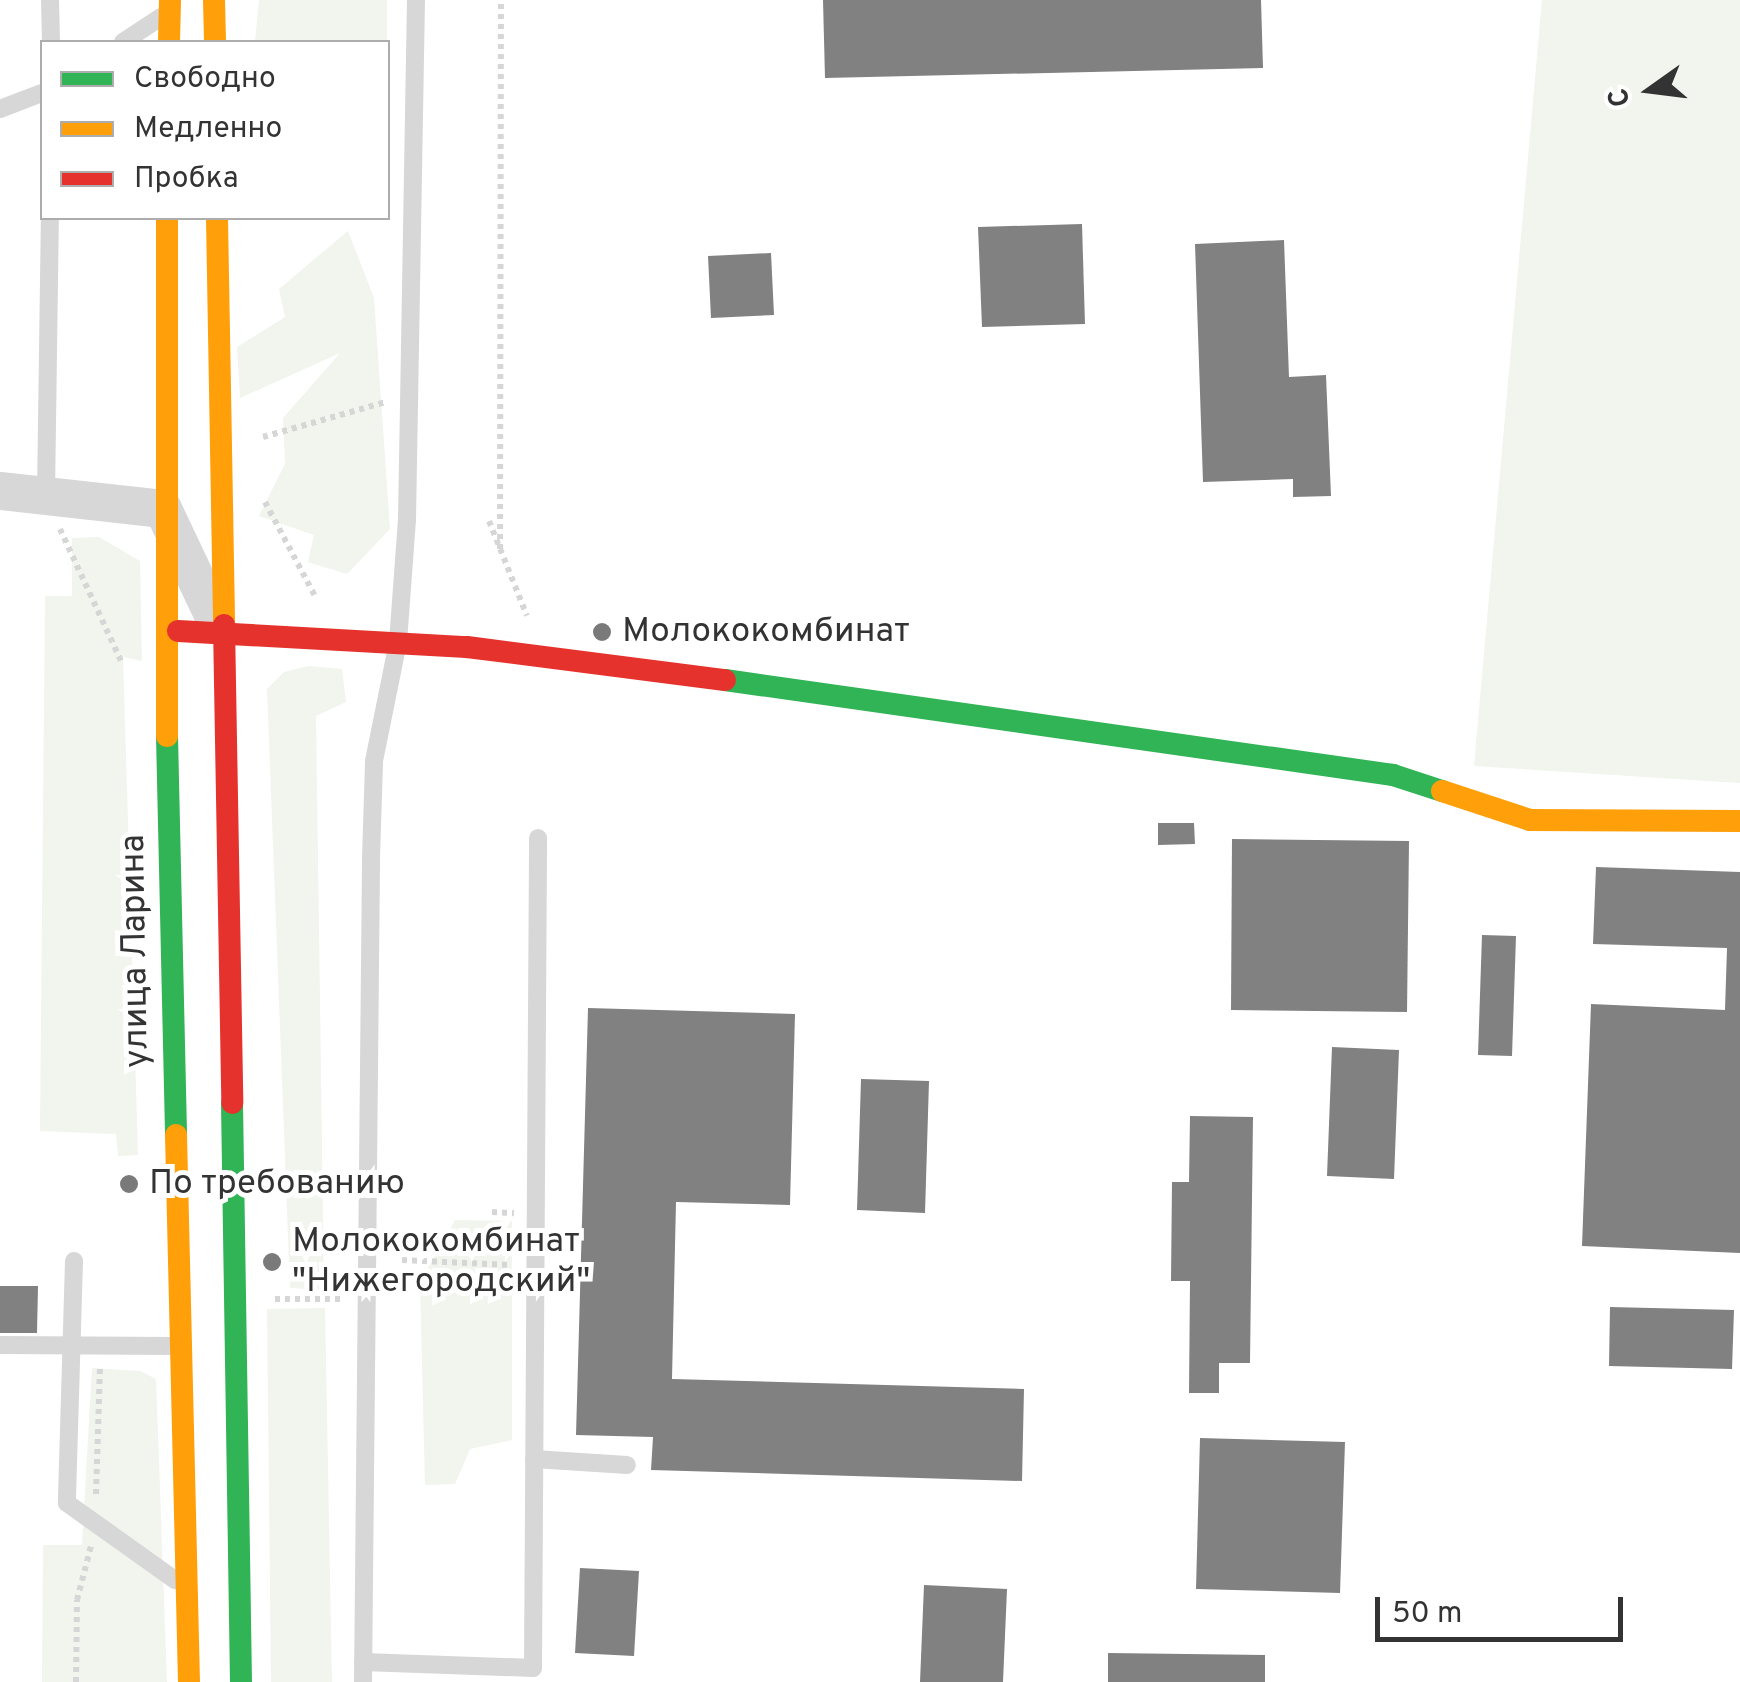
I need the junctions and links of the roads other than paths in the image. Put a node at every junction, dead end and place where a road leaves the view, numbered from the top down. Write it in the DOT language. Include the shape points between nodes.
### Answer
graph roads {
  1 [pos="50,0"];
  2 [pos="214,0"];
  3 [pos="416,0"];
  4 [pos="170,6"];
  5 [pos="51,40"];
  6 [pos="126,40"];
  7 [pos="169,40"];
  8 [pos="215,40"];
  9 [pos="40,94"];
  10 [pos="0,109"];
  11 [pos="50,220"];
  12 [pos="167,220"];
  13 [pos="217,220"];
  14 [pos="0,490"];
  15 [pos="46,495"];
  16 [pos="164,509"];
  17 [pos="166,631"];
  18 [pos="222,632"];
  19 [pos="398,642"];
  20 [pos="1740,821"];
  21 [pos="538,838"];
  22 [pos="74,1260"];
  23 [pos="0,1345"];
  24 [pos="73,1346"];
  25 [pos="182,1346"];
  26 [pos="534,1459"];
  27 [pos="627,1464"];
  28 [pos="187,1590"];
  29 [pos="363,1662"];
  30 [pos="189,1682"];
  31 [pos="241,1682"];
  32 [pos="363,1682"];
  1 -- 5 [label="lane"];
  2 -- 8 [label="main road"];
  3 -- 19 [label="lane" via="410,393"];
  4 -- 6 [label="lane"];
  4 -- 7 [label="main road"];
  9 -- 10 [label="lane"];
  11 -- 15 [label="lane"];
  12 -- 16 [label="main road, улица Ларина"];
  13 -- 18 [label="main road"];
  14 -- 15 [label="street"];
  15 -- 16 [label="street"];
  16 -- 17 [label="main road, улица Ларина"];
  16 -- 18 [label="street"];
  17 -- 18 [label="main road"];
  17 -- 25 [label="main road, улица Ларина"];
  18 -- 19 [label="main road"];
  18 -- 31 [label="main road"];
  19 -- 20 [label="main road" via="884,701 1393,775 1530,820"];
  19 -- 29 [label="lane" via="374,761 371,839"];
  21 -- 26 [label="lane"];
  22 -- 24 [label="lane"];
  23 -- 24 [label="lane"];
  24 -- 25 [label="lane"];
  24 -- 28 [label="lane" via="67,1503"];
  25 -- 28 [label="main road, улица Ларина"];
  26 -- 27 [label="lane"];
  26 -- 29 [label="lane" via="533,1668"];
  28 -- 30 [label="main road, улица Ларина"];
  29 -- 32 [label="lane"];
}
